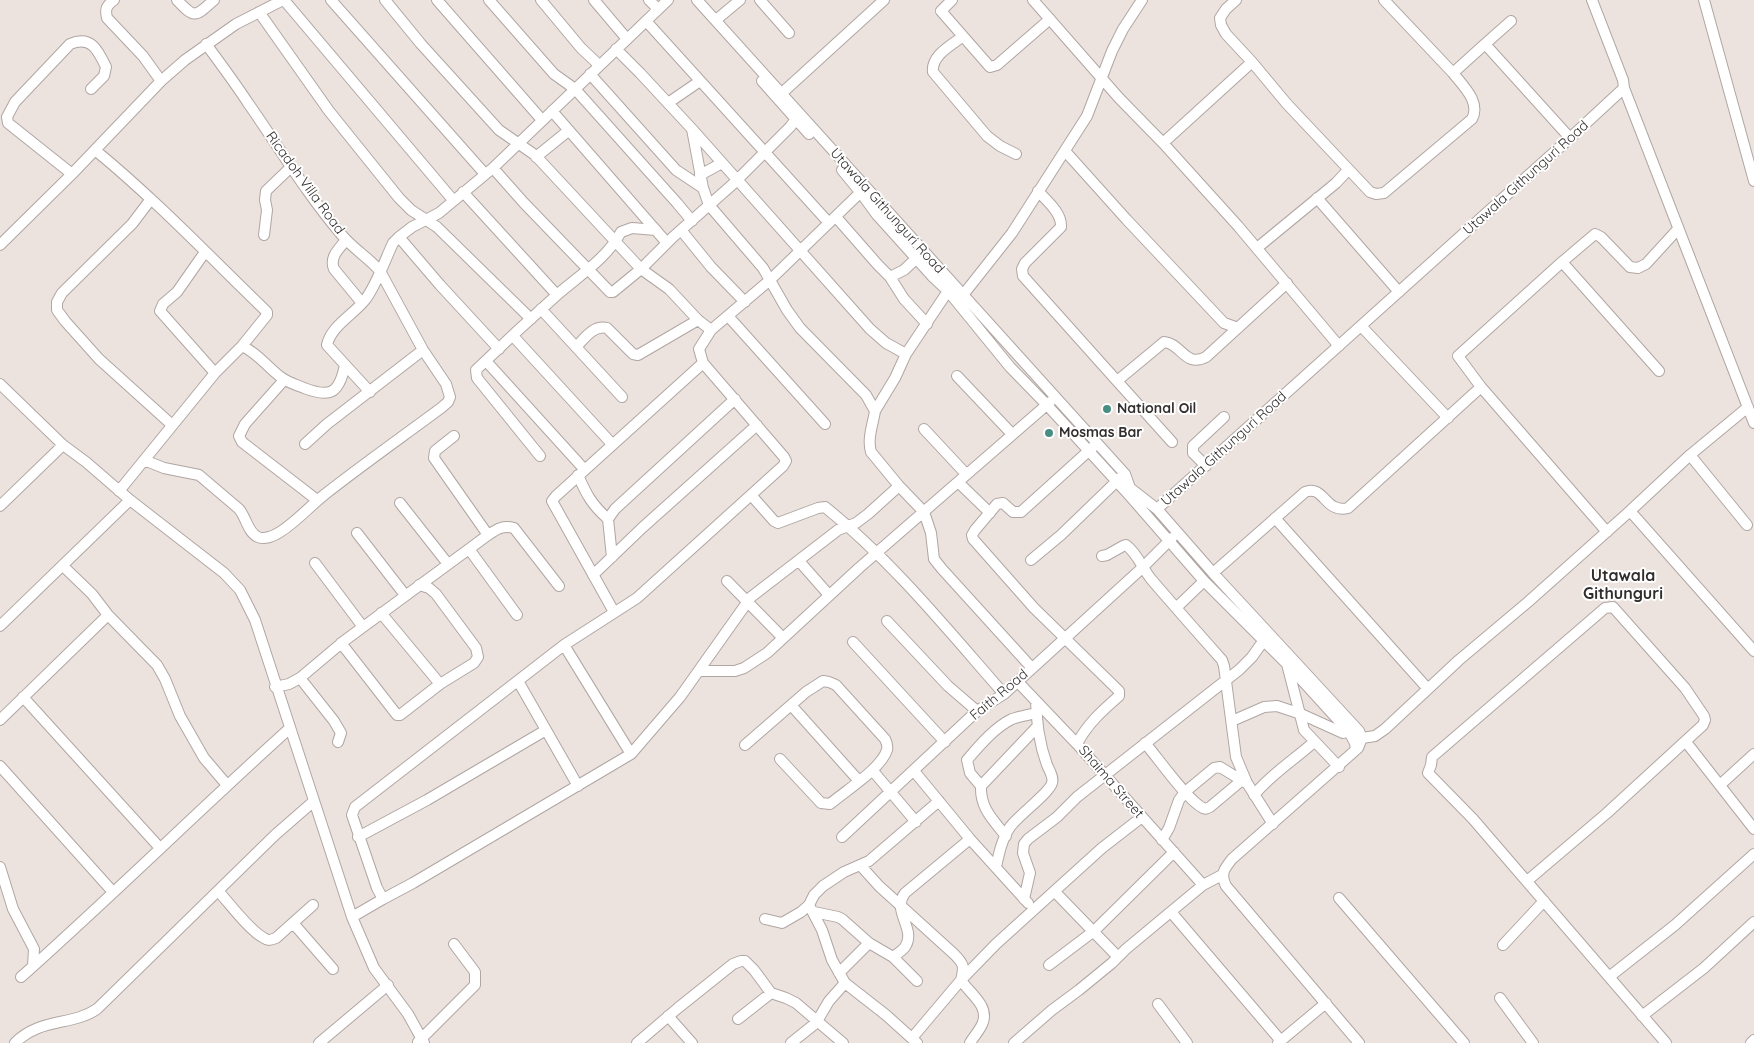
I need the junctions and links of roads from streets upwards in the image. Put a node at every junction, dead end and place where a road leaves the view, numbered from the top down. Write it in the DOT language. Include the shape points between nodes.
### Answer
graph roads {
  1 [pos="114,0"];
  2 [pos="177,0"];
  3 [pos="214,0"];
  4 [pos="284,0"];
  5 [pos="331,0"];
  6 [pos="385,0"];
  7 [pos="489,0"];
  8 [pos="540,0"];
  9 [pos="594,0"];
  10 [pos="649,0"];
  11 [pos="668,0"];
  12 [pos="688,0"];
  13 [pos="697,0"];
  14 [pos="740,0"];
  15 [pos="760,0"];
  16 [pos="884,0"];
  17 [pos="952,0"];
  18 [pos="1033,0"];
  19 [pos="1236,0"];
  20 [pos="1384,0"];
  21 [pos="1592,0"];
  22 [pos="1704,0"];
  23 [pos="440,1"];
  24 [pos="1136,3"];
  25 [pos="658,9"];
  26 [pos="259,12"];
  27 [pos="1050,19"];
  28 [pos="716,20"];
  29 [pos="646,21"];
  30 [pos="1511,21"];
  31 [pos="789,33"];
  32 [pos="962,37"];
  33 [pos="627,39"];
  34 [pos="206,44"];
  35 [pos="1485,44"];
  36 [pos="616,49"];
  37 [pos="1252,62"];
  38 [pos="599,65"];
  39 [pos="1453,73"];
  40 [pos="590,74"];
  41 [pos="1101,78"];
  42 [pos="161,81"];
  43 [pos="700,81"];
  44 [pos="1624,88"];
  45 [pos="91,89"];
  46 [pos="574,89"];
  47 [pos="782,93"];
  48 [pos="668,103"];
  49 [pos="552,111"];
  50 [pos="798,117"];
  51 [pos="542,120"];
  52 [pos="692,128"];
  53 [pos="568,130"];
  54 [pos="1570,138"];
  55 [pos="1163,142"];
  56 [pos="518,145"];
  57 [pos="95,150"];
  58 [pos="1065,151"];
  59 [pos="764,152"];
  60 [pos="1016,154"];
  61 [pos="536,157"];
  62 [pos="722,163"];
  63 [pos="291,167"];
  64 [pos="1348,170"];
  65 [pos="489,171"];
  66 [pos="72,174"];
  67 [pos="700,175"];
  68 [pos="737,180"];
  69 [pos="1754,181"];
  70 [pos="703,188"];
  71 [pos="864,190"];
  72 [pos="1038,191"];
  73 [pos="463,192"];
  74 [pos="1317,198"];
  75 [pos="151,199"];
  76 [pos="453,200"];
  77 [pos="710,205"];
  78 [pos="427,220"];
  79 [pos="833,220"];
  80 [pos="692,221"];
  81 [pos="1678,228"];
  82 [pos="656,230"];
  83 [pos="681,230"];
  84 [pos="264,235"];
  85 [pos="398,237"];
  86 [pos="346,240"];
  87 [pos="616,242"];
  88 [pos="667,243"];
  89 [pos="0,245"];
  90 [pos="1257,248"];
  91 [pos="800,251"];
  92 [pos="205,252"];
  93 [pos="920,255"];
  94 [pos="1562,262"];
  95 [pos="641,269"];
  96 [pos="380,270"];
  97 [pos="587,270"];
  98 [pos="890,277"];
  99 [pos="770,280"];
  100 [pos="943,280"];
  101 [pos="1287,283"];
  102 [pos="948,291"];
  103 [pos="1399,292"];
  104 [pos="557,295"];
  105 [pos="963,295"];
  106 [pos="744,302"];
  107 [pos="362,303"];
  108 [pos="541,310"];
  109 [pos="728,316"];
  110 [pos="531,319"];
  111 [pos="698,320"];
  112 [pos="927,324"];
  113 [pos="1362,326"];
  114 [pos="1238,328"];
  115 [pos="711,330"];
  116 [pos="513,336"];
  117 [pos="242,346"];
  118 [pos="1339,346"];
  119 [pos="576,347"];
  120 [pos="499,348"];
  121 [pos="423,350"];
  122 [pos="906,354"];
  123 [pos="486,361"];
  124 [pos="703,363"];
  125 [pos="345,365"];
  126 [pos="1659,370"];
  127 [pos="215,372"];
  128 [pos="957,376"];
  129 [pos="284,380"];
  130 [pos="1117,381"];
  131 [pos="1481,387"];
  132 [pos="2,391"];
  133 [pos="370,392"];
  134 [pos="622,397"];
  135 [pos="1055,397"];
  136 [pos="734,399"];
  137 [pos="1047,405"];
  138 [pos="1748,407"];
  139 [pos="876,411"];
  140 [pos="1224,417"];
  141 [pos="1448,418"];
  142 [pos="1754,423"];
  143 [pos="172,424"];
  144 [pos="825,424"];
  145 [pos="757,425"];
  146 [pos="924,429"];
  147 [pos="1012,434"];
  148 [pos="454,436"];
  149 [pos="1172,442"];
  150 [pos="305,444"];
  151 [pos="612,444"];
  152 [pos="63,445"];
  153 [pos="1092,448"];
  154 [pos="1690,455"];
  155 [pos="540,456"];
  156 [pos="144,460"];
  157 [pos="1206,466"];
  158 [pos="581,472"];
  159 [pos="966,474"];
  160 [pos="1125,474"];
  161 [pos="958,482"];
  162 [pos="1116,482"];
  163 [pos="899,486"];
  164 [pos="120,491"];
  165 [pos="751,495"];
  166 [pos="130,500"];
  167 [pos="317,500"];
  168 [pos="400,503"];
  169 [pos="0,506"];
  170 [pos="1157,509"];
  171 [pos="1630,511"];
  172 [pos="924,512"];
  173 [pos="990,513"];
  174 [pos="1275,518"];
  175 [pos="608,519"];
  176 [pos="1747,524"];
  177 [pos="849,526"];
  178 [pos="1178,532"];
  179 [pos="1607,532"];
  180 [pos="357,533"];
  181 [pos="488,535"];
  182 [pos="1168,542"];
  183 [pos="469,549"];
  184 [pos="876,553"];
  185 [pos="1102,556"];
  186 [pos="612,558"];
  187 [pos="1030,560"];
  188 [pos="799,561"];
  189 [pos="315,563"];
  190 [pos="448,564"];
  191 [pos="63,566"];
  192 [pos="1144,566"];
  193 [pos="1213,573"];
  194 [pos="592,575"];
  195 [pos="727,581"];
  196 [pos="1204,581"];
  197 [pos="419,585"];
  198 [pos="559,586"];
  199 [pos="405,595"];
  200 [pos="830,595"];
  201 [pos="748,601"];
  202 [pos="1176,608"];
  203 [pos="614,612"];
  204 [pos="381,613"];
  205 [pos="108,615"];
  206 [pos="517,615"];
  207 [pos="887,621"];
  208 [pos="0,626"];
  209 [pos="363,626"];
  210 [pos="1064,637"];
  211 [pos="783,638"];
  212 [pos="1264,640"];
  213 [pos="853,642"];
  214 [pos="341,643"];
  215 [pos="564,645"];
  216 [pos="1754,651"];
  217 [pos="1287,664"];
  218 [pos="1031,668"];
  219 [pos="699,671"];
  220 [pos="300,678"];
  221 [pos="1226,679"];
  222 [pos="518,681"];
  223 [pos="1018,681"];
  224 [pos="440,684"];
  225 [pos="275,687"];
  226 [pos="1428,689"];
  227 [pos="1004,694"];
  228 [pos="23,697"];
  229 [pos="1036,702"];
  230 [pos="791,705"];
  231 [pos="977,712"];
  232 [pos="1036,713"];
  233 [pos="1301,714"];
  234 [pos="0,720"];
  235 [pos="1232,721"];
  236 [pos="1036,727"];
  237 [pos="290,728"];
  238 [pos="546,730"];
  239 [pos="1353,730"];
  240 [pos="1362,738"];
  241 [pos="338,742"];
  242 [pos="945,742"];
  243 [pos="1314,742"];
  244 [pos="1686,742"];
  245 [pos="1146,743"];
  246 [pos="1077,744"];
  247 [pos="745,745"];
  248 [pos="1356,750"];
  249 [pos="631,754"];
  250 [pos="1754,754"];
  251 [pos="780,759"];
  252 [pos="0,766"];
  253 [pos="1339,766"];
  254 [pos="873,771"];
  255 [pos="914,771"];
  256 [pos="1105,775"];
  257 [pos="859,781"];
  258 [pos="1244,782"];
  259 [pos="228,785"];
  260 [pos="1720,785"];
  261 [pos="578,786"];
  262 [pos="981,786"];
  263 [pos="1185,792"];
  264 [pos="891,793"];
  265 [pos="1254,795"];
  266 [pos="314,801"];
  267 [pos="939,801"];
  268 [pos="1142,817"];
  269 [pos="916,822"];
  270 [pos="1273,824"];
  271 [pos="1754,829"];
  272 [pos="1006,836"];
  273 [pos="358,837"];
  274 [pos="842,837"];
  275 [pos="970,839"];
  276 [pos="1162,840"];
  277 [pos="160,848"];
  278 [pos="1174,852"];
  279 [pos="1754,854"];
  280 [pos="860,866"];
  281 [pos="996,866"];
  282 [pos="0,867"];
  283 [pos="1222,875"];
  284 [pos="1527,881"];
  285 [pos="5,882"];
  286 [pos="1203,885"];
  287 [pos="113,892"];
  288 [pos="219,892"];
  289 [pos="1055,892"];
  290 [pos="0,893"];
  291 [pos="1339,898"];
  292 [pos="383,899"];
  293 [pos="1024,899"];
  294 [pos="1544,902"];
  295 [pos="900,904"];
  296 [pos="313,906"];
  297 [pos="811,909"];
  298 [pos="1034,911"];
  299 [pos="1172,912"];
  300 [pos="352,918"];
  301 [pos="765,919"];
  302 [pos="1754,922"];
  303 [pos="293,923"];
  304 [pos="1094,930"];
  305 [pos="869,943"];
  306 [pos="454,944"];
  307 [pos="1503,945"];
  308 [pos="1118,956"];
  309 [pos="893,957"];
  310 [pos="1049,965"];
  311 [pos="33,966"];
  312 [pos="333,969"];
  313 [pos="839,973"];
  314 [pos="21,977"];
  315 [pos="1609,977"];
  316 [pos="961,980"];
  317 [pos="917,981"];
  318 [pos="845,982"];
  319 [pos="388,985"];
  320 [pos="771,993"];
  321 [pos="1500,998"];
  322 [pos="1326,1003"];
  323 [pos="1158,1004"];
  324 [pos="668,1016"];
  325 [pos="1642,1016"];
  326 [pos="738,1019"];
  327 [pos="818,1021"];
  328 [pos="915,1040"];
  329 [pos="1754,1040"];
  330 [pos="422,1042"];
  331 [pos="1279,1042"];
  332 [pos="15,1043"];
  333 [pos="319,1043"];
  334 [pos="637,1043"];
  335 [pos="692,1043"];
  336 [pos="791,1043"];
  337 [pos="843,1043"];
  338 [pos="970,1043"];
  339 [pos="1014,1043"];
  340 [pos="1187,1043"];
  341 [pos="1359,1043"];
  342 [pos="1464,1043"];
  343 [pos="1533,1043"];
  344 [pos="1666,1043"];
  345 [pos="1751,1043"];
  1 -- 42 [label="street" via="107,5 108,18"];
  2 -- 3 [label="street" via="194,14"];
  4 -- 26 [label="street"];
  4 -- 76 [label="street"];
  5 -- 65 [label="street"];
  6 -- 56 [label="street" via="472,102"];
  7 -- 46 [label="street" via="554,74"];
  8 -- 38 [label="street"];
  9 -- 33 [label="street"];
  10 -- 25 [label="street"];
  11 -- 25 [label="street"];
  12 -- 50 [label="street"];
  13 -- 28 [label="street, Utawala Githunguri Road"];
  14 -- 28 [label="street"];
  15 -- 31 [label="street"];
  16 -- 47 [label="street"];
  17 -- 32 [label="street" via="941,11"];
  18 -- 27 [label="street"];
  19 -- 37 [label="street" via="1220,18 1221,25"];
  20 -- 39 [label="street"];
  21 -- 44 [label="street"];
  22 -- 69 [label="street"];
  23 -- 51 [label="street"];
  24 -- 41 [label="street"];
  25 -- 29 [label="street"];
  26 -- 34 [label="street"];
  26 -- 78 [label="street" via="329,111 411,210"];
  27 -- 32 [label="street" via="993,67"];
  27 -- 41 [label="street"];
  28 -- 47 [label="street, Utawala Githunguri Road"];
  29 -- 33 [label="street"];
  29 -- 43 [label="street"];
  30 -- 35 [label="street"];
  32 -- 60 [label="street" via="935,59 933,72 987,136"];
  33 -- 36 [label="street"];
  34 -- 42 [label="street"];
  34 -- 63 [label="street, Ricadoh Villa Road"];
  35 -- 39 [label="street"];
  35 -- 54 [label="street"];
  36 -- 38 [label="street"];
  36 -- 48 [label="street"];
  37 -- 55 [label="street"];
  37 -- 64 [label="street"];
  38 -- 40 [label="street"];
  39 -- 64 [label="street" via="1473,100 1472,119 1384,193 1370,192"];
  40 -- 46 [label="street"];
  40 -- 70 [label="street" via="676,170"];
  41 -- 55 [label="street"];
  41 -- 58 [label="street" via="1087,116"];
  42 -- 57 [label="street"];
  43 -- 48 [label="street"];
  43 -- 59 [label="street"];
  44 -- 54 [label="street, Utawala Githunguri Road"];
  44 -- 81 [label="street"];
  45 -- 66 [label="street" via="104,76 106,67 91,44 76,42 70,44 15,102 7,117 8,122"];
  46 -- 49 [label="street"];
  46 -- 80 [label="street"];
  47 -- 50 [label="street, Utawala Githunguri Road"];
  48 -- 52 [label="street"];
  49 -- 51 [label="street"];
  49 -- 53 [label="street"];
  50 -- 59 [label="street"];
  50 -- 71 [label="street, Utawala Githunguri Road"];
  51 -- 56 [label="street"];
  52 -- 62 [label="street"];
  52 -- 67 [label="street"];
  53 -- 61 [label="street"];
  53 -- 82 [label="street"];
  54 -- 103 [label="street, Utawala Githunguri Road"];
  55 -- 90 [label="street"];
  56 -- 61 [label="street"];
  56 -- 65 [label="street"];
  57 -- 66 [label="street"];
  57 -- 75 [label="street"];
  58 -- 72 [label="street"];
  58 -- 114 [label="street" via="1224,323"];
  59 -- 68 [label="street"];
  59 -- 79 [label="street"];
  61 -- 87 [label="street"];
  62 -- 67 [label="street"];
  62 -- 68 [label="street"];
  63 -- 84 [label="street" via="266,191"];
  63 -- 86 [label="street, Ricadoh Villa Road"];
  64 -- 74 [label="street"];
  65 -- 73 [label="street"];
  65 -- 97 [label="street"];
  66 -- 89 [label="street"];
  67 -- 70 [label="street"];
  68 -- 77 [label="street"];
  68 -- 91 [label="street"];
  70 -- 77 [label="street"];
  71 -- 79 [label="street"];
  71 -- 93 [label="street, Utawala Githunguri Road"];
  72 -- 105 [label="street" via="1012,232"];
  72 -- 130 [label="street" via="1057,213 1061,227 1025,263 1023,276"];
  73 -- 76 [label="street"];
  73 -- 104 [label="street"];
  74 -- 90 [label="street"];
  74 -- 103 [label="street"];
  75 -- 92 [label="street"];
  75 -- 143 [label="street" via="132,224 62,293 57,310 99,359"];
  76 -- 78 [label="street"];
  77 -- 80 [label="street"];
  77 -- 99 [label="street"];
  78 -- 85 [label="street"];
  78 -- 110 [label="street"];
  79 -- 91 [label="street"];
  79 -- 98 [label="street"];
  80 -- 83 [label="street"];
  81 -- 94 [label="street" via="1646,264 1638,268 1630,267 1595,234"];
  81 -- 138 [label="street"];
  82 -- 87 [label="street" via="626,229"];
  82 -- 88 [label="street"];
  83 -- 88 [label="street"];
  83 -- 106 [label="street"];
  85 -- 96 [label="street"];
  85 -- 120 [label="street"];
  86 -- 96 [label="street, Ricadoh Villa Road"];
  86 -- 107 [label="street" via="332,264"];
  87 -- 95 [label="street"];
  87 -- 97 [label="street"];
  88 -- 95 [label="street"];
  90 -- 101 [label="street"];
  91 -- 99 [label="street"];
  91 -- 122 [label="street" via="870,329"];
  92 -- 117 [label="street" via="267,312 266,318"];
  92 -- 127 [label="street" via="160,311"];
  93 -- 98 [label="street" via="904,270"];
  93 -- 100 [label="street, Utawala Githunguri Road"];
  94 -- 126 [label="street"];
  94 -- 131 [label="street" via="1458,356"];
  95 -- 97 [label="street" via="612,292"];
  95 -- 111 [label="street" via="668,289"];
  96 -- 107 [label="street"];
  96 -- 121 [label="street, Ricadoh Villa Road"];
  97 -- 104 [label="street"];
  98 -- 112 [label="street" via="900,295"];
  99 -- 106 [label="street"];
  99 -- 139 [label="street" via="800,328 866,396"];
  100 -- 102 [label="street"];
  100 -- 105 [label="street, Utawala Githunguri Road"];
  101 -- 114 [label="street"];
  101 -- 118 [label="street"];
  102 -- 112 [label="street"];
  102 -- 137 [label="street" via="1010,367"];
  103 -- 113 [label="street, Utawala Githunguri Road"];
  104 -- 108 [label="street"];
  105 -- 135 [label="street, Utawala Githunguri Road"];
  106 -- 109 [label="street"];
  107 -- 125 [label="street" via="328,339 328,348"];
  108 -- 110 [label="street"];
  108 -- 119 [label="street"];
  109 -- 115 [label="street"];
  109 -- 144 [label="street"];
  110 -- 116 [label="street"];
  111 -- 115 [label="street"];
  111 -- 119 [label="street" via="638,355 633,354 607,328 600,327 594,328"];
  112 -- 122 [label="street"];
  113 -- 118 [label="street, Utawala Githunguri Road"];
  113 -- 141 [label="street"];
  114 -- 130 [label="street" via="1200,360 1193,360 1164,342"];
  115 -- 124 [label="street" via="698,349"];
  116 -- 120 [label="street"];
  116 -- 151 [label="street"];
  117 -- 127 [label="street"];
  117 -- 129 [label="street"];
  118 -- 157 [label="street, Utawala Githunguri Road"];
  119 -- 134 [label="street"];
  120 -- 123 [label="street"];
  121 -- 133 [label="street"];
  121 -- 167 [label="street, Ricadoh Villa Road" via="446,384 450,397 448,402"];
  122 -- 139 [label="street"];
  123 -- 155 [label="street" via="476,370 477,378"];
  123 -- 158 [label="street"];
  124 -- 136 [label="street"];
  124 -- 151 [label="street"];
  125 -- 129 [label="street" via="340,382 326,393 319,394"];
  125 -- 133 [label="street"];
  127 -- 143 [label="street"];
  128 -- 147 [label="street"];
  129 -- 167 [label="street" via="245,424 239,436 242,442"];
  130 -- 149 [label="street"];
  131 -- 141 [label="street"];
  131 -- 179 [label="street"];
  132 -- 152 [label="street"];
  133 -- 150 [label="street"];
  135 -- 137 [label="street"];
  135 -- 153 [label="street, Utawala Githunguri Road"];
  136 -- 145 [label="street"];
  136 -- 175 [label="street" via="614,509"];
  137 -- 147 [label="street"];
  137 -- 153 [label="street"];
  138 -- 142 [label="street"];
  138 -- 154 [label="street"];
  139 -- 163 [label="street" via="871,452"];
  140 -- 157 [label="street" via="1193,446 1193,453"];
  141 -- 174 [label="street" via="1348,508 1339,510 1312,490 1305,492"];
  143 -- 156 [label="street"];
  145 -- 165 [label="street" via="786,461"];
  145 -- 186 [label="street"];
  146 -- 159 [label="street"];
  147 -- 159 [label="street"];
  148 -- 181 [label="street" via="435,451 434,458"];
  151 -- 158 [label="street"];
  152 -- 164 [label="street"];
  152 -- 169 [label="street"];
  153 -- 160 [label="street, Utawala Githunguri Road"];
  153 -- 162 [label="street"];
  153 -- 173 [label="street" via="1021,512 1013,512 1003,503 997,504"];
  154 -- 171 [label="street"];
  154 -- 176 [label="street"];
  156 -- 164 [label="street"];
  156 -- 167 [label="street" via="199,475 244,514 251,531 258,537 278,534"];
  157 -- 170 [label="street, Utawala Githunguri Road"];
  158 -- 175 [label="street" via="586,494"];
  158 -- 194 [label="street" via="552,501"];
  159 -- 161 [label="street"];
  160 -- 162 [label="street"];
  160 -- 170 [label="street, Utawala Githunguri Road" via="1130,488"];
  161 -- 172 [label="street"];
  161 -- 173 [label="street"];
  162 -- 182 [label="street"];
  162 -- 187 [label="street"];
  163 -- 172 [label="street"];
  163 -- 177 [label="street"];
  164 -- 166 [label="street"];
  165 -- 177 [label="street" via="778,523 825,507"];
  165 -- 203 [label="street" via="655,583"];
  166 -- 191 [label="street"];
  166 -- 225 [label="street" via="224,573 240,590 255,620"];
  168 -- 190 [label="street"];
  170 -- 178 [label="street"];
  171 -- 179 [label="street"];
  171 -- 216 [label="street"];
  172 -- 184 [label="street"];
  172 -- 218 [label="street" via="932,533 934,559"];
  173 -- 210 [label="street" via="974,530 973,539"];
  174 -- 193 [label="street"];
  174 -- 226 [label="street"];
  175 -- 186 [label="street"];
  177 -- 184 [label="street"];
  177 -- 188 [label="street" via="838,530"];
  178 -- 182 [label="street, Faith Road"];
  178 -- 193 [label="street"];
  179 -- 226 [label="street"];
  180 -- 199 [label="street"];
  181 -- 183 [label="street"];
  181 -- 198 [label="street" via="501,527 514,528"];
  182 -- 192 [label="street, Faith Road"];
  182 -- 196 [label="street"];
  183 -- 190 [label="street"];
  183 -- 206 [label="street"];
  184 -- 200 [label="street"];
  184 -- 227 [label="street"];
  185 -- 192 [label="street" via="1126,545"];
  186 -- 194 [label="street"];
  188 -- 200 [label="street"];
  188 -- 201 [label="street"];
  189 -- 209 [label="street"];
  190 -- 197 [label="street"];
  191 -- 205 [label="street"];
  191 -- 208 [label="street"];
  192 -- 202 [label="street"];
  192 -- 210 [label="street, Faith Road"];
  193 -- 239 [label="street"];
  194 -- 203 [label="street"];
  195 -- 201 [label="street"];
  196 -- 202 [label="street"];
  196 -- 212 [label="street"];
  197 -- 199 [label="street"];
  197 -- 224 [label="street" via="436,594 478,654 474,663"];
  199 -- 204 [label="street"];
  200 -- 211 [label="street"];
  201 -- 211 [label="street"];
  201 -- 219 [label="street"];
  202 -- 221 [label="street" via="1222,660"];
  203 -- 215 [label="street"];
  204 -- 209 [label="street"];
  204 -- 224 [label="street"];
  205 -- 228 [label="street"];
  205 -- 259 [label="street" via="157,665 204,758"];
  207 -- 231 [label="street"];
  209 -- 214 [label="street"];
  210 -- 218 [label="street, Faith Road"];
  210 -- 246 [label="street" via="1119,691 1119,696 1101,712"];
  211 -- 219 [label="street" via="744,668"];
  212 -- 217 [label="street"];
  212 -- 221 [label="street" via="1252,657"];
  213 -- 242 [label="street"];
  214 -- 220 [label="street"];
  214 -- 224 [label="street" via="397,715 403,714"];
  215 -- 222 [label="street"];
  215 -- 249 [label="street"];
  217 -- 233 [label="street"];
  217 -- 239 [label="street"];
  218 -- 223 [label="street, Faith Road"];
  219 -- 249 [label="street"];
  220 -- 225 [label="street"];
  220 -- 241 [label="street" via="334,721 341,733"];
  221 -- 235 [label="street"];
  221 -- 245 [label="street"];
  222 -- 238 [label="street"];
  222 -- 273 [label="street" via="355,807 352,816"];
  223 -- 227 [label="street, Faith Road"];
  223 -- 229 [label="street, Shaima Street"];
  225 -- 237 [label="street"];
  226 -- 240 [label="street" via="1375,736"];
  227 -- 231 [label="street, Faith Road"];
  228 -- 234 [label="street"];
  228 -- 277 [label="street"];
  229 -- 232 [label="street"];
  229 -- 246 [label="street, Shaima Street"];
  230 -- 247 [label="street"];
  230 -- 254 [label="street" via="823,681 836,685 888,745"];
  230 -- 257 [label="street"];
  231 -- 242 [label="street, Faith Road"];
  232 -- 236 [label="street"];
  232 -- 262 [label="street" via="1011,720 967,760 970,773"];
  233 -- 235 [label="street" via="1270,706"];
  233 -- 239 [label="street" via="1343,734"];
  233 -- 243 [label="street" via="1304,730"];
  235 -- 258 [label="street" via="1236,757"];
  236 -- 262 [label="street"];
  236 -- 272 [label="street" via="1052,784"];
  237 -- 259 [label="street"];
  237 -- 266 [label="street"];
  238 -- 261 [label="street"];
  238 -- 273 [label="street" via="475,774"];
  239 -- 240 [label="street"];
  239 -- 248 [label="street"];
  240 -- 248 [label="street"];
  242 -- 255 [label="street, Faith Road"];
  243 -- 253 [label="street"];
  243 -- 265 [label="street" via="1270,777"];
  244 -- 260 [label="street"];
  244 -- 284 [label="street"];
  244 -- 284 [label="street" via="1704,726 1704,716 1685,688 1616,609 1605,608 1430,761 1432,765 1428,773"];
  245 -- 256 [label="street"];
  245 -- 263 [label="street"];
  246 -- 256 [label="street, Shaima Street"];
  248 -- 253 [label="street"];
  249 -- 261 [label="street"];
  250 -- 260 [label="street"];
  251 -- 257 [label="street" via="821,803 830,804"];
  252 -- 287 [label="street"];
  253 -- 270 [label="street"];
  254 -- 257 [label="street"];
  254 -- 264 [label="street"];
  255 -- 264 [label="street, Faith Road"];
  255 -- 267 [label="street"];
  256 -- 268 [label="street, Shaima Street"];
  256 -- 293 [label="street" via="1024,844 1023,853 1030,873"];
  258 -- 263 [label="street" via="1217,767"];
  258 -- 263 [label="street" via="1206,809"];
  258 -- 265 [label="street"];
  259 -- 277 [label="street"];
  260 -- 271 [label="street"];
  261 -- 292 [label="street"];
  262 -- 272 [label="street" via="984,809"];
  263 -- 276 [label="street"];
  264 -- 269 [label="street"];
  264 -- 274 [label="street, Faith Road"];
  265 -- 270 [label="street"];
  266 -- 288 [label="street"];
  266 -- 300 [label="street"];
  267 -- 269 [label="street"];
  267 -- 275 [label="street"];
  268 -- 276 [label="street, Shaima Street"];
  268 -- 289 [label="street" via="1102,848"];
  269 -- 280 [label="street"];
  270 -- 283 [label="street" via="1232,859"];
  272 -- 281 [label="street"];
  273 -- 292 [label="street"];
  275 -- 281 [label="street"];
  275 -- 295 [label="street" via="905,893"];
  276 -- 278 [label="street, Shaima Street"];
  277 -- 287 [label="street"];
  278 -- 286 [label="street, Shaima Street"];
  278 -- 304 [label="street"];
  279 -- 315 [label="street" via="1675,925"];
  280 -- 295 [label="street"];
  280 -- 297 [label="street" via="823,886 814,895"];
  281 -- 293 [label="street"];
  282 -- 285 [label="street"];
  283 -- 286 [label="street"];
  283 -- 322 [label="street" via="1226,886"];
  284 -- 294 [label="street"];
  285 -- 290 [label="street"];
  285 -- 311 [label="street" via="13,909 34,949"];
  286 -- 299 [label="street"];
  287 -- 311 [label="street"];
  288 -- 303 [label="street" via="264,939 276,938"];
  288 -- 332 [label="street" via="97,1009 82,1017 44,1025"];
  289 -- 298 [label="street"];
  289 -- 304 [label="street"];
  291 -- 342 [label="street"];
  292 -- 300 [label="street"];
  293 -- 298 [label="street"];
  294 -- 307 [label="street"];
  294 -- 315 [label="street"];
  295 -- 309 [label="street" via="908,940"];
  295 -- 316 [label="street" via="959,959 964,967"];
  296 -- 303 [label="street"];
  297 -- 301 [label="street" via="782,923"];
  297 -- 305 [label="street" via="838,917"];
  297 -- 313 [label="street"];
  298 -- 316 [label="street"];
  299 -- 308 [label="street"];
  299 -- 331 [label="street"];
  300 -- 319 [label="street" via="374,968"];
  302 -- 325 [label="street" via="1704,968"];
  303 -- 312 [label="street"];
  304 -- 308 [label="street"];
  304 -- 310 [label="street"];
  305 -- 309 [label="street"];
  305 -- 313 [label="street"];
  306 -- 330 [label="street" via="475,972 475,984"];
  308 -- 339 [label="street"];
  309 -- 317 [label="street"];
  311 -- 314 [label="street"];
  313 -- 318 [label="street"];
  315 -- 325 [label="street"];
  316 -- 328 [label="street"];
  316 -- 338 [label="street" via="978,1000 984,1019"];
  318 -- 327 [label="street"];
  318 -- 328 [label="street"];
  319 -- 330 [label="street"];
  319 -- 333 [label="street"];
  320 -- 324 [label="street" via="754,970 741,960"];
  320 -- 326 [label="street"];
  320 -- 327 [label="street" via="791,1000"];
  321 -- 343 [label="street"];
  322 -- 331 [label="street"];
  322 -- 341 [label="street"];
  323 -- 340 [label="street"];
  324 -- 334 [label="street"];
  324 -- 335 [label="street"];
  325 -- 344 [label="street"];
  327 -- 336 [label="street"];
  327 -- 337 [label="street"];
  329 -- 345 [label="street"];
}
